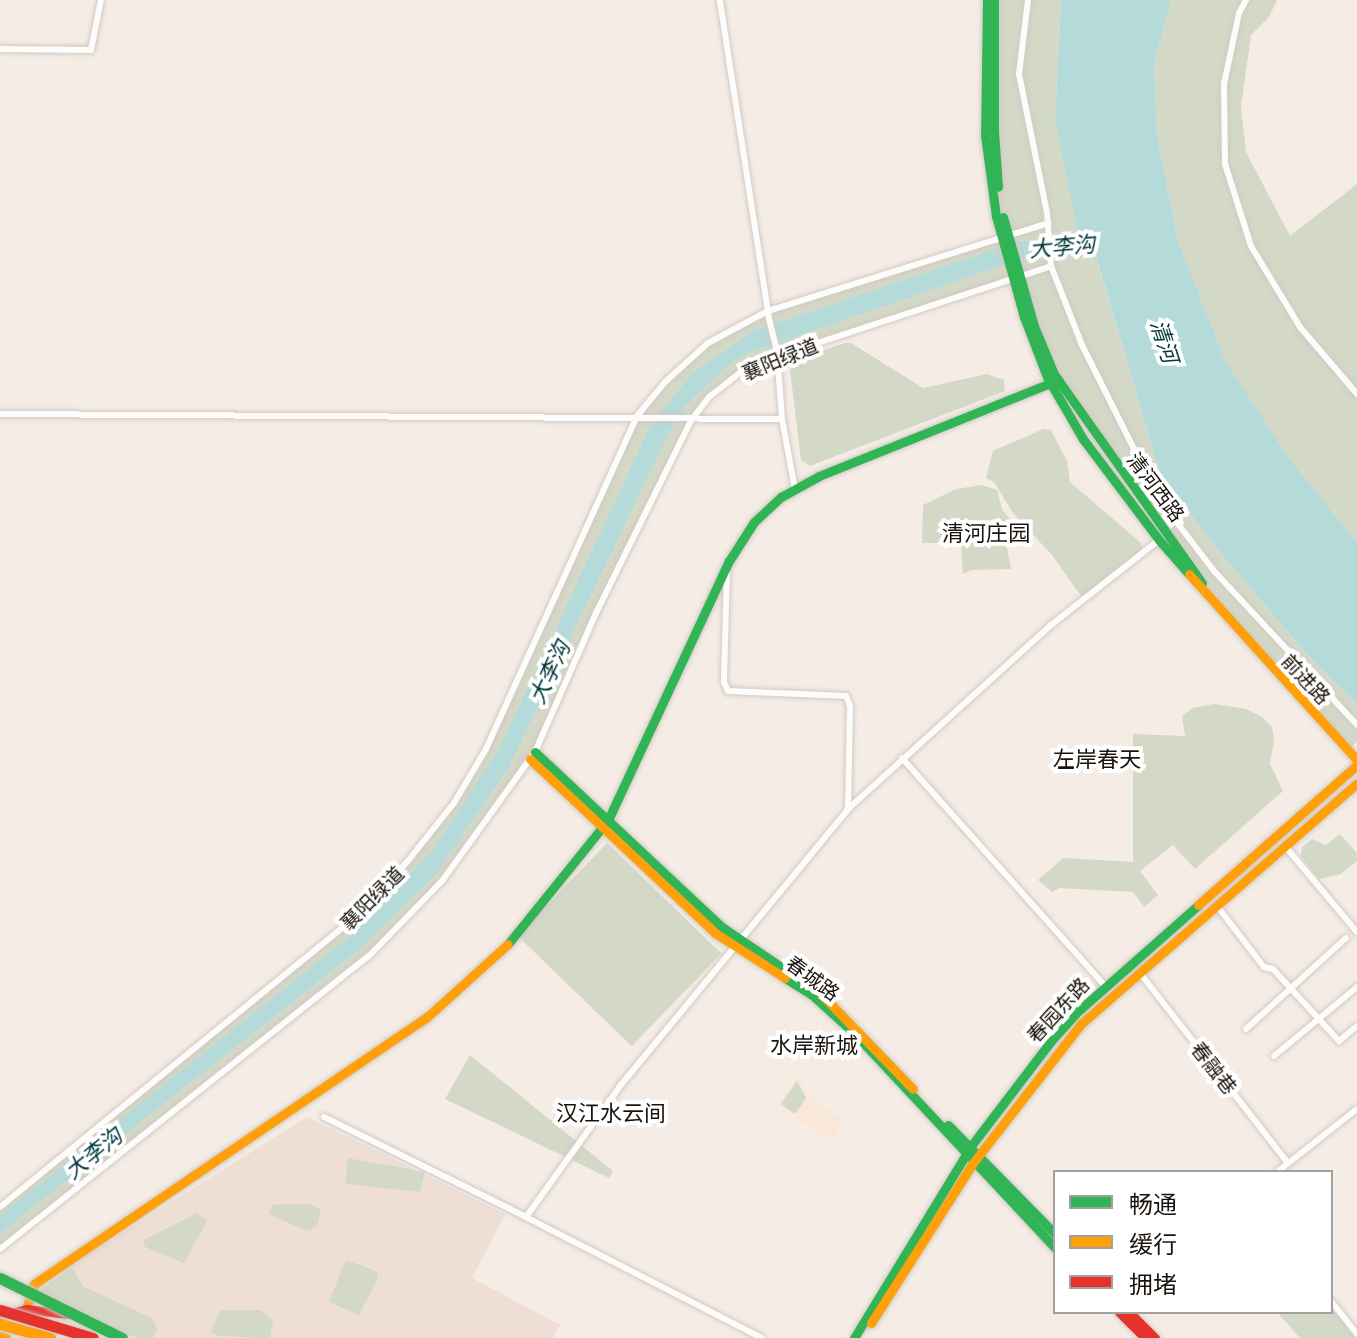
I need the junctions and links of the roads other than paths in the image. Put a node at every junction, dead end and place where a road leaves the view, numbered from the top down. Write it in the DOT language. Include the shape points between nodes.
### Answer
graph roads {
  1 [pos="101,0"];
  2 [pos="720,0"];
  3 [pos="987,0"];
  4 [pos="994,0"];
  5 [pos="1028,0"];
  6 [pos="1246,0"];
  7 [pos="0,49"];
  8 [pos="1048,225"];
  9 [pos="1005,239"];
  10 [pos="1051,262"];
  11 [pos="1015,275"];
  12 [pos="768,311"];
  13 [pos="777,353"];
  14 [pos="1054,379"];
  15 [pos="1357,394"];
  16 [pos="0,414"];
  17 [pos="637,416"];
  18 [pos="692,419"];
  19 [pos="782,419"];
  20 [pos="1114,460"];
  21 [pos="1151,484"];
  22 [pos="795,489"];
  23 [pos="1159,540"];
  24 [pos="727,566"];
  25 [pos="1229,622"];
  26 [pos="1357,725"];
  27 [pos="533,755"];
  28 [pos="902,758"];
  29 [pos="1357,762"];
  30 [pos="1357,783"];
  31 [pos="848,809"];
  32 [pos="605,824"];
  33 [pos="1285,846"];
  34 [pos="1217,906"];
  35 [pos="1357,932"];
  36 [pos="1346,938"];
  37 [pos="740,945"];
  38 [pos="1140,973"];
  39 [pos="1105,986"];
  40 [pos="1289,987"];
  41 [pos="1357,987"];
  42 [pos="1319,1019"];
  43 [pos="1357,1026"];
  44 [pos="1246,1029"];
  45 [pos="1274,1056"];
  46 [pos="1357,1109"];
  47 [pos="324,1117"];
  48 [pos="973,1155"];
  49 [pos="1288,1163"];
  50 [pos="1279,1170"];
  51 [pos="0,1207"];
  52 [pos="526,1217"];
  53 [pos="1053,1232"];
  54 [pos="1053,1246"];
  55 [pos="0,1249"];
  56 [pos="0,1278"];
  57 [pos="1333,1304"];
  58 [pos="26,1309"];
  59 [pos="0,1313"];
  60 [pos="1121,1314"];
  61 [pos="1131,1314"];
  62 [pos="0,1324"];
  63 [pos="1357,1334"];
  64 [pos="2,1336"];
  65 [pos="52,1338"];
  66 [pos="93,1338"];
  67 [pos="123,1338"];
  68 [pos="762,1338"];
  69 [pos="854,1338"];
  70 [pos="862,1338"];
  71 [pos="1145,1338"];
  72 [pos="1155,1338"];
  1 -- 7 [label="street" via="91,50"];
  2 -- 12 [label="street"];
  3 -- 9 [label="main road" via="985,135"];
  4 -- 9 [label="main road" via="994,132"];
  5 -- 8 [label="street" via="1019,74"];
  6 -- 15 [label="street" via="1224,84 1225,164 1251,246 1300,327"];
  8 -- 9 [label="street, 襄阳绿道"];
  8 -- 10 [label="street"];
  9 -- 11 [label="main road"];
  9 -- 12 [label="street, 襄阳绿道"];
  10 -- 11 [label="street, 襄阳绿道"];
  10 -- 21 [label="street" via="1082,345"];
  11 -- 13 [label="street, 襄阳绿道"];
  11 -- 14 [label="main road"];
  12 -- 13 [label="street"];
  12 -- 17 [label="street, 襄阳绿道" via="708,343"];
  13 -- 18 [label="street, 襄阳绿道" via="742,371 709,397"];
  13 -- 19 [label="street"];
  14 -- 20 [label="main road, 清河西路"];
  14 -- 22 [label="main road"];
  14 -- 23 [label="main road" via="1083,439"];
  16 -- 17 [label="street"];
  17 -- 18 [label="street"];
  17 -- 51 [label="street, 襄阳绿道" via="486,749 454,803 407,862 351,921"];
  18 -- 19 [label="street"];
  18 -- 27 [label="street, 襄阳绿道"];
  19 -- 22 [label="street"];
  20 -- 21 [label="street"];
  20 -- 25 [label="main road, 清河西路"];
  21 -- 26 [label="street" via="1214,571"];
  22 -- 24 [label="main road" via="754,522"];
  23 -- 25 [label="main road"];
  23 -- 28 [label="street" via="1051,625"];
  24 -- 31 [label="street" via="728,691 846,696"];
  24 -- 32 [label="main road"];
  25 -- 29 [label="main road, 前进路"];
  27 -- 32 [label="main road, 春城路"];
  27 -- 55 [label="street, 襄阳绿道" via="442,881 369,956"];
  28 -- 31 [label="street"];
  28 -- 39 [label="street"];
  29 -- 39 [label="main road, 春园东路"];
  30 -- 33 [label="main road, 春园东路"];
  31 -- 37 [label="street"];
  32 -- 37 [label="main road, 春城路"];
  32 -- 58 [label="main road" via="506,947 426,1018 34,1284"];
  33 -- 34 [label="main road, 春园东路"];
  33 -- 35 [label="street"];
  34 -- 38 [label="main road, 春园东路"];
  34 -- 40 [label="street" via="1264,967 1273,969"];
  36 -- 40 [label="street"];
  37 -- 48 [label="main road, 春城路" via="815,988"];
  37 -- 52 [label="street" via="620,1086"];
  38 -- 48 [label="main road, 春园东路" via="1066,1041"];
  38 -- 49 [label="street, 春融巷"];
  39 -- 48 [label="main road, 春园东路" via="1051,1041"];
  40 -- 42 [label="street"];
  40 -- 44 [label="street"];
  41 -- 42 [label="street"];
  42 -- 43 [label="street" via="1339,1041"];
  42 -- 45 [label="street"];
  46 -- 49 [label="street"];
  47 -- 52 [label="street"];
  48 -- 53 [label="main road, 春城路"];
  48 -- 54 [label="main road, 春城路"];
  48 -- 69 [label="main road, 春园东路"];
  48 -- 70 [label="main road, 春园东路"];
  49 -- 50 [label="street"];
  52 -- 68 [label="street"];
  56 -- 67 [label="main road, bridge"];
  57 -- 63 [label="street"];
  58 -- 59 [label="main road"];
  58 -- 67 [label="main road" via="72,1315"];
  59 -- 66 [label="main road, bridge"];
  60 -- 71 [label="main road"];
  61 -- 72 [label="main road"];
  62 -- 65 [label="main road, bridge"];
  64 -- 65 [label="main road" via="30,1331"];
}
